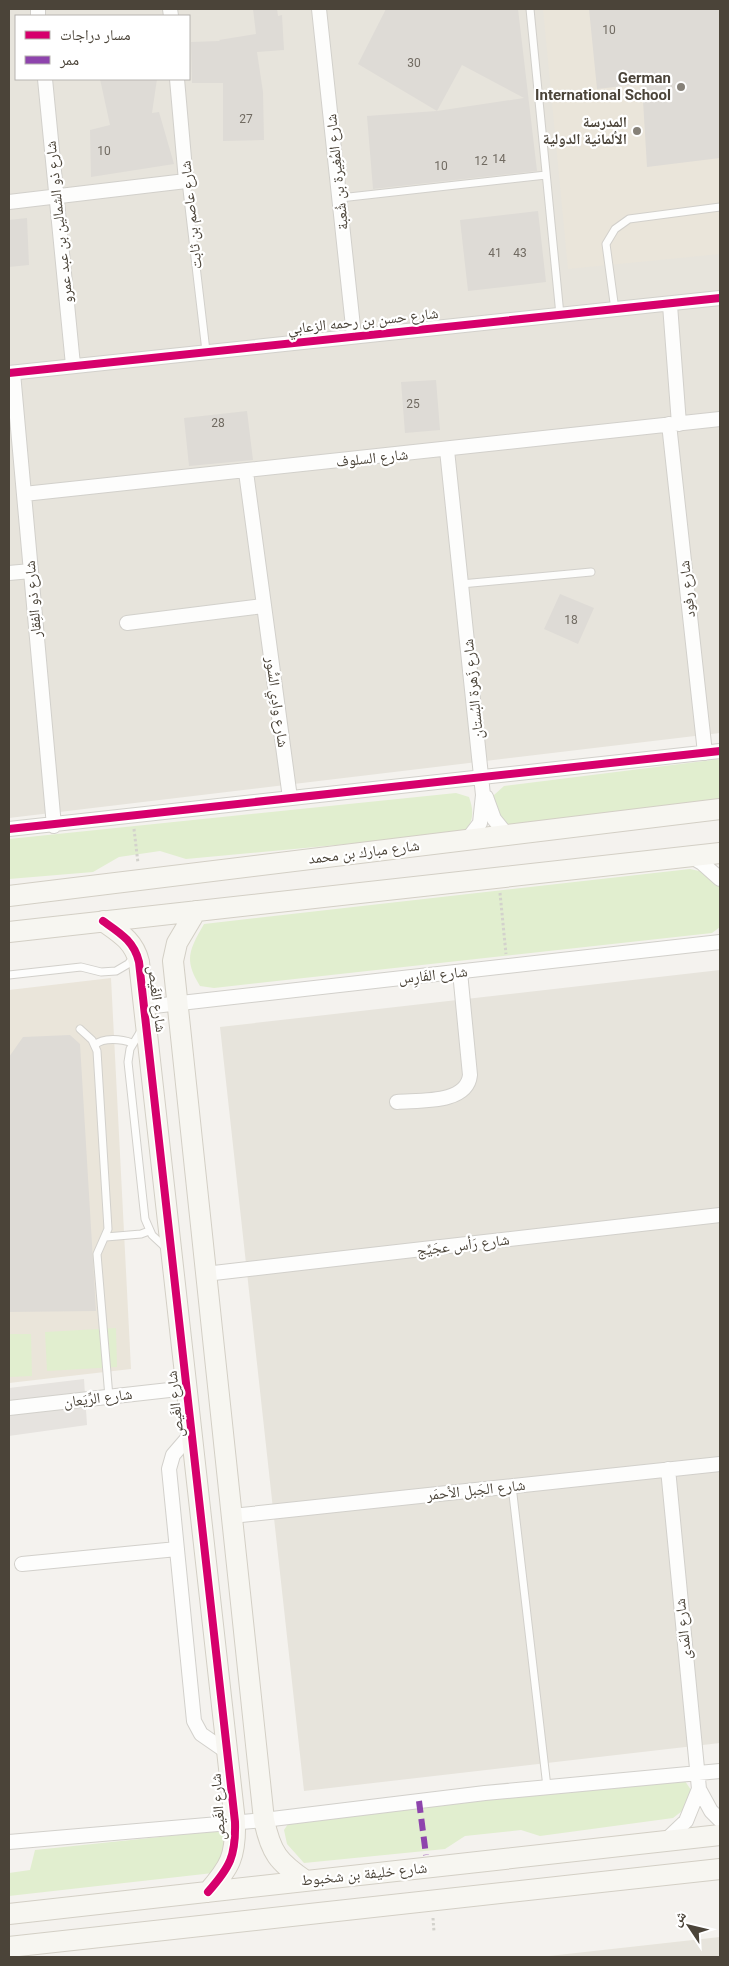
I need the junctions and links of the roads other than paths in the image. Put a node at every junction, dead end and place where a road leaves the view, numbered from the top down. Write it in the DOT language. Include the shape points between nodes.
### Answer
graph roads {
  1 [pos="319,9"];
  2 [pos="530,9"];
  3 [pos="45,80"];
  4 [pos="177,80"];
  5 [pos="546,175"];
  6 [pos="186,181"];
  7 [pos="56,197"];
  8 [pos="340,198"];
  9 [pos="9,202"];
  10 [pos="720,207"];
  11 [pos="720,298"];
  12 [pos="670,304"];
  13 [pos="615,310"];
  14 [pos="560,315"];
  15 [pos="354,336"];
  16 [pos="206,351"];
  17 [pos="73,365"];
  18 [pos="11,373"];
  19 [pos="720,419"];
  20 [pos="674,424"];
  21 [pos="446,450"];
  22 [pos="246,472"];
  23 [pos="24,494"];
  24 [pos="31,570"];
  25 [pos="591,572"];
  26 [pos="9,573"];
  27 [pos="461,584"];
  28 [pos="263,606"];
  29 [pos="127,623"];
  30 [pos="720,751"];
  31 [pos="705,753"];
  32 [pos="482,776"];
  33 [pos="483,795"];
  34 [pos="290,798"];
  35 [pos="720,809"];
  36 [pos="54,826"];
  37 [pos="9,829"];
  38 [pos="507,835"];
  39 [pos="467,840"];
  40 [pos="720,852"];
  41 [pos="690,856"];
  42 [pos="720,879"];
  43 [pos="9,896"];
  44 [pos="196,911"];
  45 [pos="103,922"];
  46 [pos="9,932"];
  47 [pos="720,942"];
  48 [pos="137,954"];
  49 [pos="460,972"];
  50 [pos="9,975"];
  51 [pos="178,1004"];
  52 [pos="146,1015"];
  53 [pos="80,1029"];
  54 [pos="132,1043"];
  55 [pos="95,1045"];
  56 [pos="397,1102"];
  57 [pos="720,1215"];
  58 [pos="149,1231"];
  59 [pos="106,1236"];
  60 [pos="172,1253"];
  61 [pos="205,1274"];
  62 [pos="187,1388"];
  63 [pos="108,1397"];
  64 [pos="9,1408"];
  65 [pos="192,1433"];
  66 [pos="720,1464"];
  67 [pos="668,1469"];
  68 [pos="512,1486"];
  69 [pos="232,1516"];
  70 [pos="177,1549"];
  71 [pos="22,1564"];
  72 [pos="227,1752"];
  73 [pos="720,1771"];
  74 [pos="698,1773"];
  75 [pos="547,1787"];
  76 [pos="699,1789"];
  77 [pos="264,1820"];
  78 [pos="720,1820"];
  79 [pos="235,1822"];
  80 [pos="720,1835"];
  81 [pos="665,1841"];
  82 [pos="9,1842"];
  83 [pos="720,1869"];
  84 [pos="306,1881"];
  85 [pos="208,1892"];
  86 [pos="9,1914"];
  87 [pos="9,1947"];
  1 -- 8 [label="street, شارع المُغِيرة بن شُعبة"];
  2 -- 5 [label="lane"];
  3 -- 7 [label="street, شارع ذو الشمالين بن عبد عمرو"];
  4 -- 6 [label="street, شارع عاصم بن ثابت"];
  5 -- 8 [label="lane"];
  5 -- 14 [label="lane"];
  6 -- 7 [label="street"];
  6 -- 16 [label="lane, شارع عاصم بن ثابت"];
  7 -- 9 [label="street"];
  7 -- 17 [label="street, شارع ذو الشمالين بن عبد عمرو"];
  8 -- 15 [label="street, شارع المُغِيرة بن شُعبة"];
  10 -- 13 [label="lane" via="629,219 615,229 606,244"];
  11 -- 12 [label="street, شارع حسن بن رحمه الزعابي"];
  12 -- 13 [label="street, شارع حسن بن رحمه الزعابي"];
  12 -- 20 [label="street, شارع رفود"];
  13 -- 14 [label="street, شارع حسن بن رحمه الزعابي"];
  14 -- 15 [label="street, شارع حسن بن رحمه الزعابي"];
  15 -- 16 [label="street, شارع حسن بن رحمه الزعابي"];
  16 -- 17 [label="street, شارع حسن بن رحمه الزعابي"];
  17 -- 18 [label="street, شارع حسن بن رحمه الزعابي"];
  18 -- 23 [label="street, شارع ذو الفِقار"];
  19 -- 20 [label="street, شارع السلوف"];
  20 -- 21 [label="street, شارع السلوف"];
  20 -- 31 [label="street, شارع رفود"];
  21 -- 22 [label="street, شارع السلوف"];
  21 -- 27 [label="street, شارع زَهرة البُستان"];
  22 -- 23 [label="street, شارع السلوف"];
  22 -- 28 [label="street, شارع وادِي السُّور"];
  23 -- 24 [label="street, شارع ذو الفِقار"];
  24 -- 26 [label="street"];
  24 -- 36 [label="street, شارع ذو الفِقار"];
  25 -- 27 [label="lane"];
  27 -- 32 [label="street, شارع زَهرة البُستان"];
  28 -- 29 [label="street"];
  28 -- 34 [label="street, شارع وادِي السُّور"];
  30 -- 31 [label="street"];
  31 -- 32 [label="street"];
  32 -- 33 [label="street, شارع زَهرة البُستان"];
  32 -- 34 [label="street"];
  33 -- 38 [label="street, شارع زَهرة البُستان" via="494,819"];
  33 -- 39 [label="street, شارع زَهرة البُستان" via="480,823"];
  34 -- 36 [label="street"];
  35 -- 38 [label="main road, شارع مبارك بن محمد"];
  36 -- 37 [label="street"];
  38 -- 39 [label="main road, شارع مبارك بن محمد"];
  39 -- 43 [label="main road, شارع مبارك بن محمد"];
  40 -- 41 [label="main road"];
  41 -- 42 [label="street"];
  41 -- 44 [label="main road"];
  44 -- 45 [label="main road"];
  44 -- 51 [label="main road, شارع الغَيص" via="174,952"];
  45 -- 46 [label="main road"];
  45 -- 48 [label="main road, شارع الغَيص" via="129,940"];
  47 -- 49 [label="street, شارع الفَارِس"];
  48 -- 50 [label="lane" via="116,971 101,972 81,967"];
  48 -- 52 [label="main road, شارع الغَيص"];
  49 -- 51 [label="street, شارع الفَارِس"];
  49 -- 56 [label="street" via="470,1075 467,1086 454,1096"];
  51 -- 52 [label="street, شارع الفَارِس"];
  51 -- 61 [label="main road, شارع الغَيص"];
  52 -- 54 [label="lane"];
  52 -- 60 [label="main road, شارع الغَيص"];
  53 -- 55 [label="lane"];
  54 -- 55 [label="lane" via="102,1040"];
  54 -- 58 [label="lane" via="128,1062"];
  55 -- 59 [label="lane"];
  57 -- 61 [label="street, شارع رَأس عجَيِّج"];
  58 -- 59 [label="lane"];
  58 -- 60 [label="lane"];
  59 -- 63 [label="lane" via="98,1246 97,1254"];
  60 -- 62 [label="main road, شارع الغَيص"];
  61 -- 69 [label="main road, شارع الغَيص"];
  62 -- 63 [label="street, شارع الرِّيَعان"];
  62 -- 65 [label="main road, شارع الغَيص"];
  63 -- 64 [label="street, شارع الرِّيَعان"];
  65 -- 70 [label="street" via="170,1464"];
  65 -- 72 [label="main road, شارع الغَيص"];
  66 -- 67 [label="street, شارع الجَبل الأحمَر"];
  67 -- 68 [label="street, شارع الجَبل الأحمَر"];
  67 -- 74 [label="street, شارع المَدى"];
  68 -- 69 [label="street, شارع الجَبل الأحمَر"];
  68 -- 75 [label="lane"];
  69 -- 77 [label="main road, شارع الغَيص"];
  70 -- 71 [label="street"];
  70 -- 72 [label="street" via="194,1721 201,1734"];
  72 -- 79 [label="main road, شارع الغَيص"];
  73 -- 74 [label="street"];
  74 -- 75 [label="street"];
  74 -- 76 [label="street, شارع المَدى"];
  75 -- 77 [label="street"];
  76 -- 78 [label="street, شارع المَدى"];
  76 -- 81 [label="street, شارع المَدى" via="686,1821"];
  77 -- 79 [label="street"];
  77 -- 84 [label="main road, شارع الغَيص" via="276,1857"];
  79 -- 82 [label="street"];
  79 -- 85 [label="main road, شارع الغَيص" via="236,1844 231,1861"];
  80 -- 81 [label="main road, شارع خليفة بن شخبوط"];
  81 -- 84 [label="main road, شارع خليفة بن شخبوط"];
  83 -- 87 [label="main road"];
  84 -- 85 [label="main road, شارع خليفة بن شخبوط"];
  85 -- 86 [label="main road, شارع خليفة بن شخبوط"];
}
